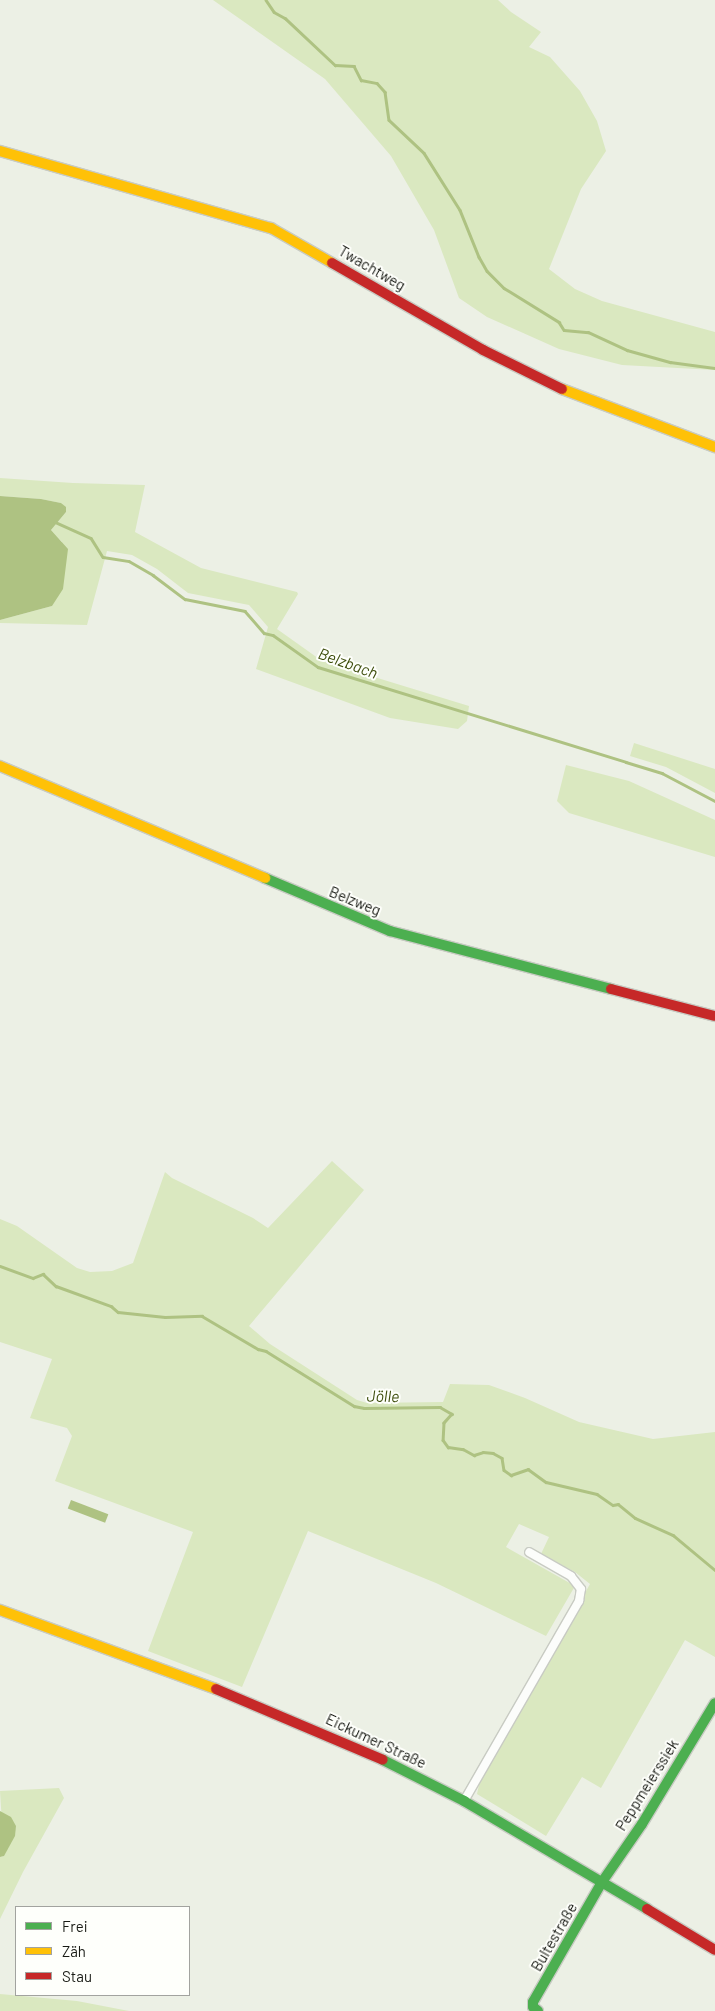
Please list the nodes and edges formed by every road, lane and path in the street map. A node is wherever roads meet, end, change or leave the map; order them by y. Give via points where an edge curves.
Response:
1 (0, 151) edge
2 (715, 447) edge
3 (0, 766) edge
4 (715, 1016) edge
5 (529, 1552) dead end
6 (0, 1610) edge
7 (715, 1703) edge
8 (464, 1801) junction
9 (602, 1882) junction
10 (715, 1950) edge
11 (536, 2009) edge

1 - 2 street, Twachtweg via 271,228 483,350 554,386
3 - 4 street, Belzweg via 390,931
5 - 8 street via 572,1576 580,1589 579,1601
6 - 8 street, Eickumer Straße via 272,1710 366,1750
7 - 9 street, Peppmeierssiek via 642,1824
8 - 9 street, Eickumer Straße
9 - 10 street, Eickumer Straße
9 - 11 street, Bultestraße via 534,2002

